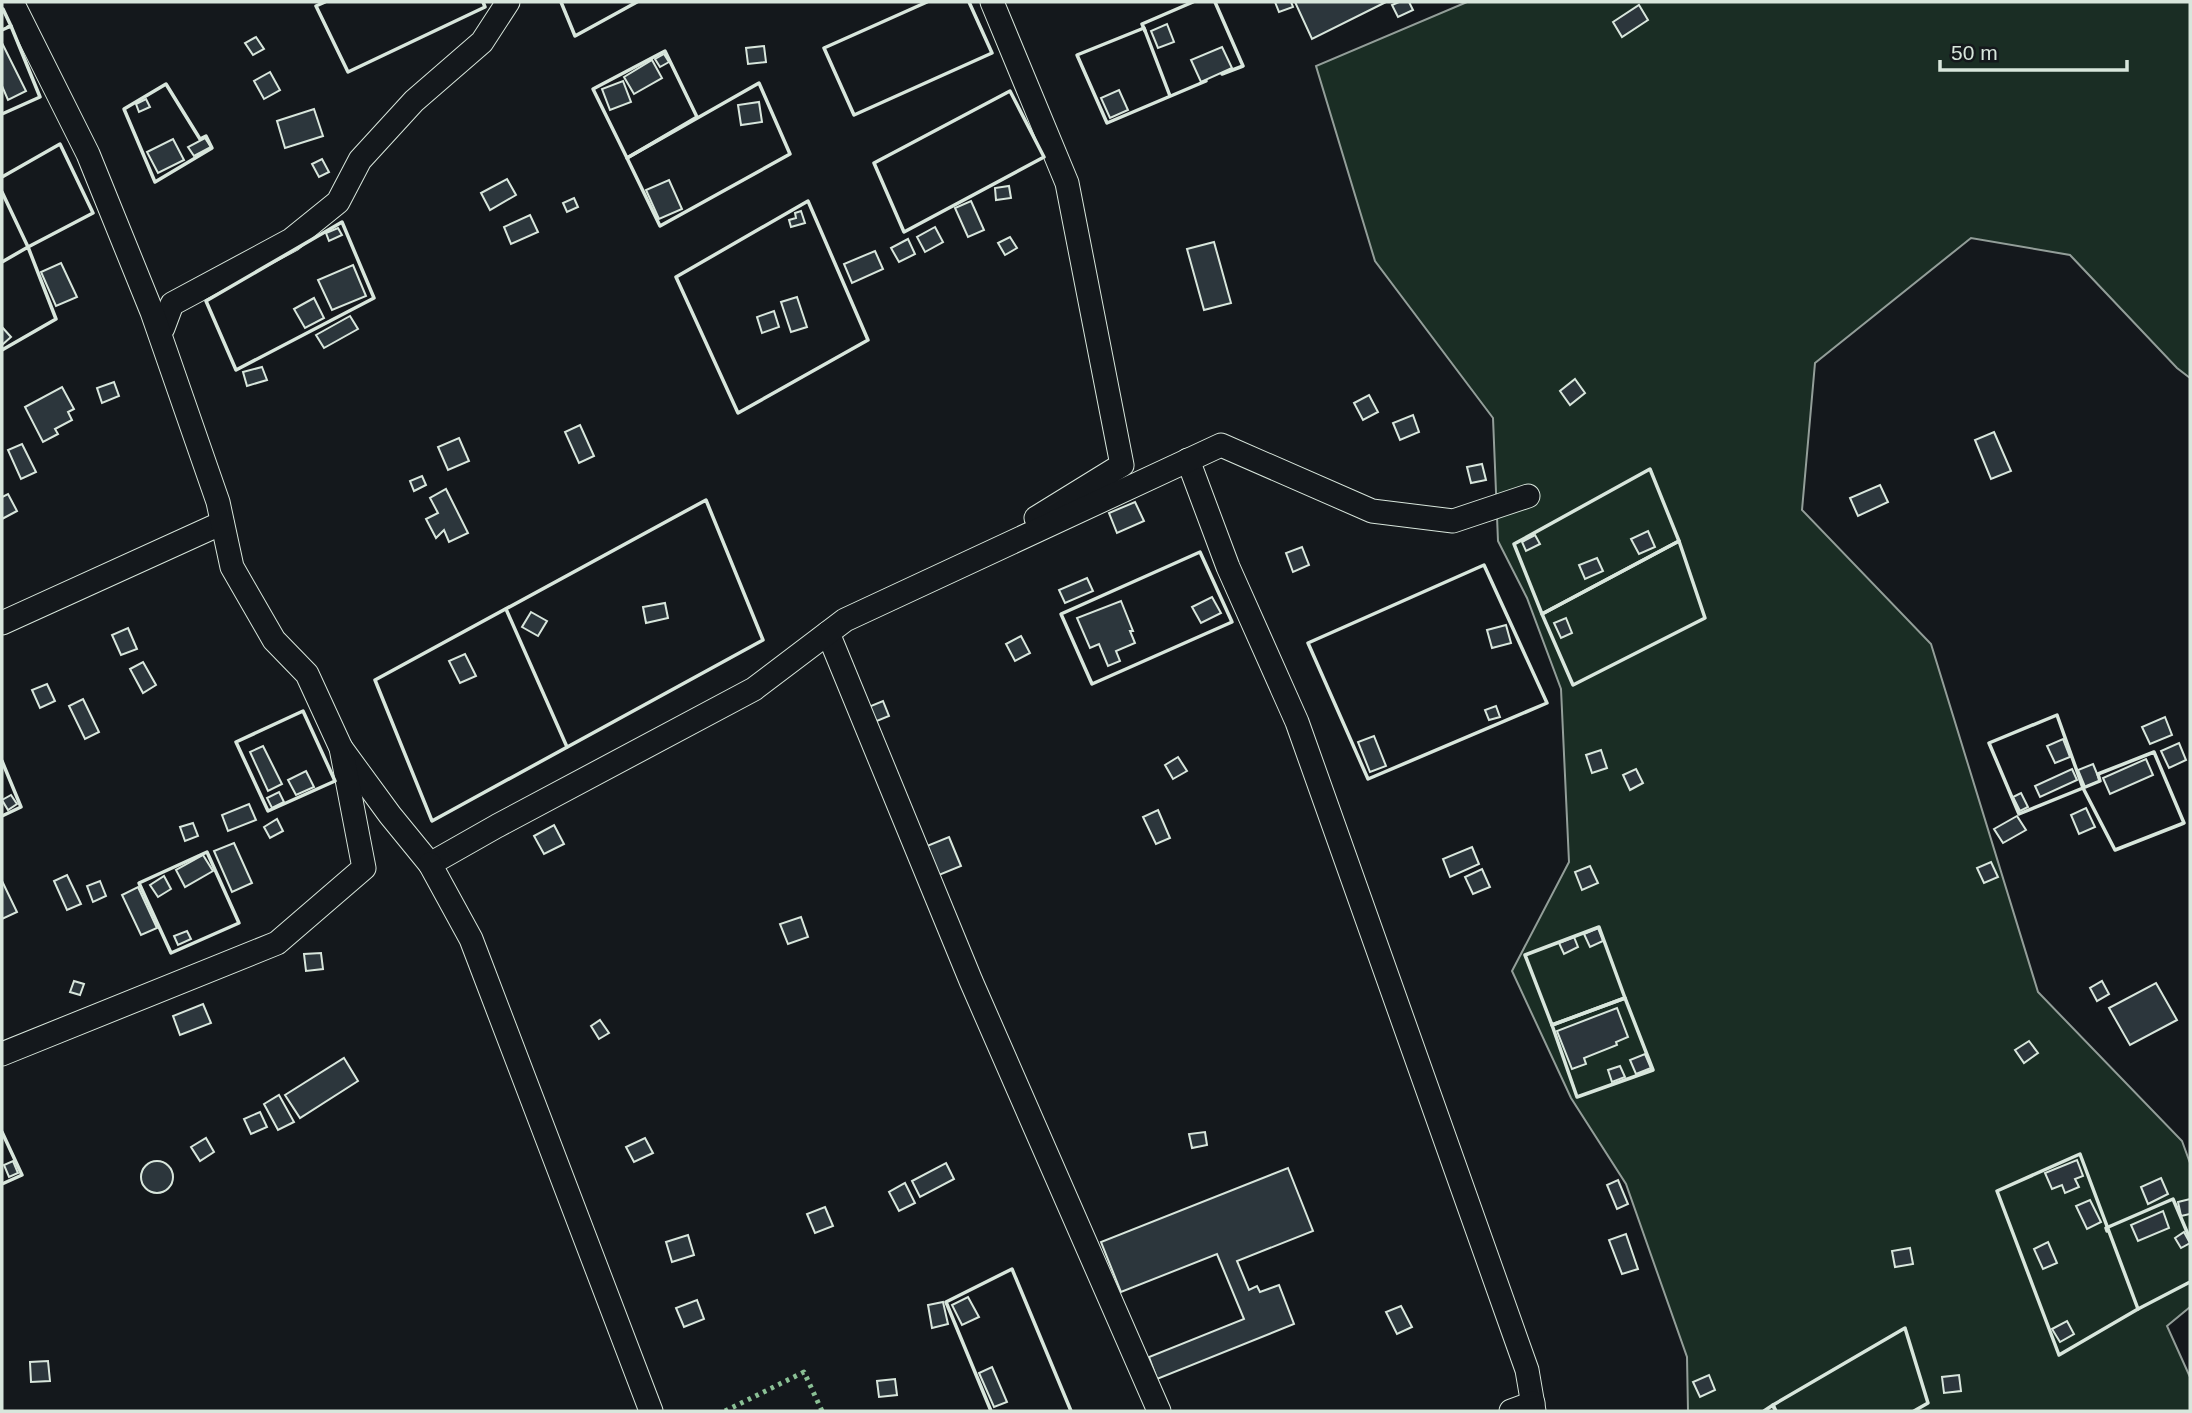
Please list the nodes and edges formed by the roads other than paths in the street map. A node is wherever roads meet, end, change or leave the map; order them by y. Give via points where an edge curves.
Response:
1 (12, 2) edge
2 (508, 2) edge
3 (992, 2) edge
4 (163, 328) dead end
5 (1188, 460) junction
6 (1528, 496) dead end
7 (222, 523) junction
8 (2, 623) edge
9 (828, 633) junction
10 (785, 671) dead end
11 (341, 748) junction
12 (430, 863) junction
13 (2, 1054) edge
14 (1533, 1407) edge
15 (651, 1411) edge
16 (1159, 1411) edge
17 (1511, 1411) edge

1 - 7 street via 88,154 152,312
2 - 4 street via 482,43 415,101 360,160 338,202 291,240 172,304
3 - 10 street via 1067,183 1122,465
5 - 6 street via 1222,445 1372,511 1453,521
5 - 9 street via 845,620
5 - 14 street via 1228,567 1297,722 1527,1370
7 - 8 street
7 - 11 street via 232,567 274,640 307,674
9 - 12 street via 754,690
9 - 16 street via 971,981
11 - 12 street
11 - 13 street via 364,867 277,943
12 - 15 street via 471,939
14 - 17 street

